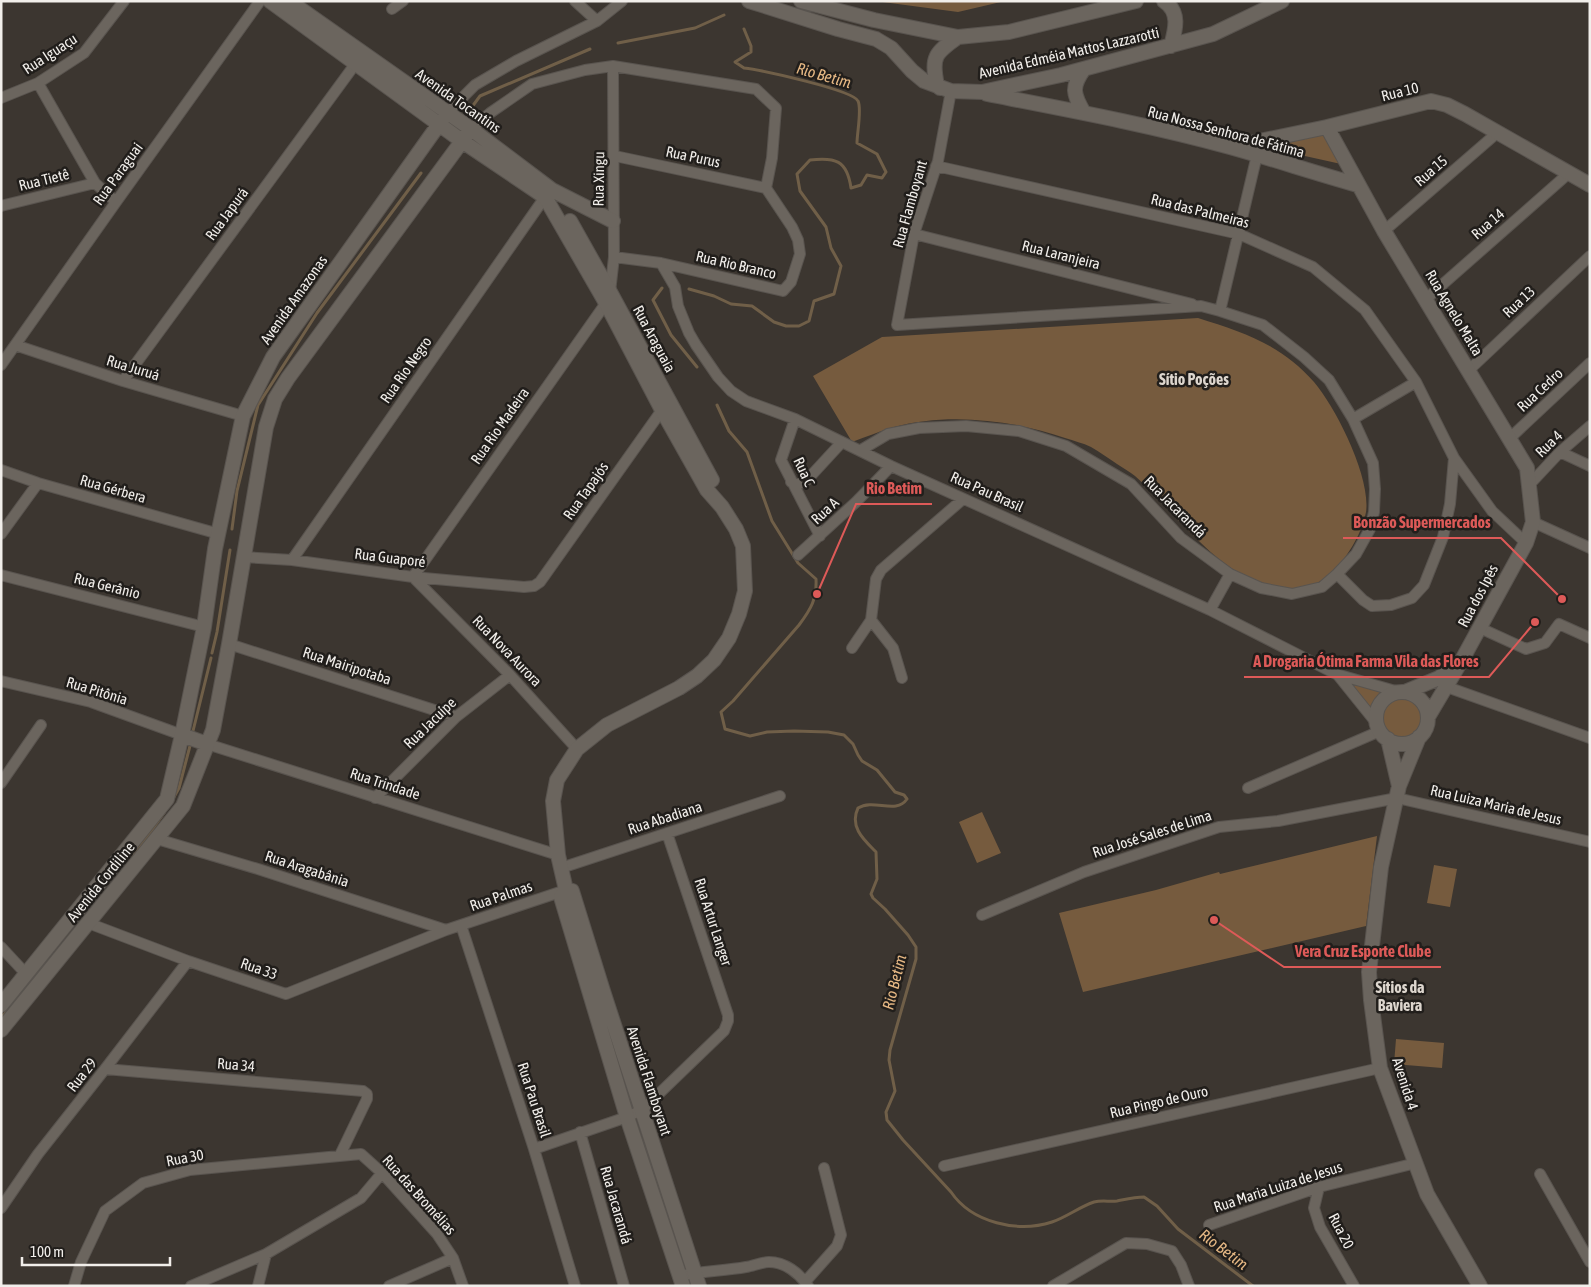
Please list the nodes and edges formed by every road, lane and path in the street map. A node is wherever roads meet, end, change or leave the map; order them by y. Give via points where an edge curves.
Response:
1 (124, 1) edge
2 (260, 1) edge
3 (270, 1) edge
4 (289, 1) edge
5 (403, 1) edge
6 (575, 1) edge
7 (622, 1) edge
8 (801, 1) edge
9 (1136, 1) edge
10 (1164, 1) edge
11 (1282, 1) edge
12 (754, 3) edge
13 (392, 9) dead end
14 (597, 21) junction
15 (958, 37) junction
16 (1170, 46) junction
17 (356, 64) junction
18 (613, 66) junction
19 (1084, 69) junction
20 (38, 82) junction
21 (946, 89) junction
22 (977, 92) junction
23 (1, 98) edge
24 (1084, 113) junction
25 (443, 118) junction
26 (1327, 127) junction
27 (471, 129) junction
28 (1498, 133) junction
29 (462, 141) junction
30 (1231, 147) junction
31 (1257, 155) junction
32 (615, 156) junction
33 (936, 166) junction
34 (1569, 173) junction
35 (94, 183) junction
36 (1358, 185) junction
37 (1590, 185) edge
38 (766, 188) junction
39 (548, 194) junction
40 (116, 202) junction
41 (1, 206) edge
42 (613, 221) junction
43 (1384, 231) junction
44 (914, 234) junction
45 (1239, 234) junction
46 (1590, 256) edge
47 (614, 257) junction
48 (661, 263) junction
49 (608, 298) junction
50 (1426, 298) junction
51 (1201, 306) junction
52 (1220, 311) junction
53 (897, 325) joint
54 (16, 345) junction
55 (1590, 363) edge
56 (1, 365) edge
57 (1469, 370) junction
58 (122, 382) junction
59 (1416, 382) junction
60 (662, 410) junction
61 (243, 416) junction
62 (795, 419) junction
63 (1353, 419) junction
64 (1590, 426) edge
65 (1510, 438) junction
66 (842, 442) junction
67 (861, 450) junction
68 (1560, 452) junction
69 (1454, 458) junction
70 (891, 466) junction
71 (1590, 466) edge
72 (1, 470) edge
73 (791, 482) junction
74 (38, 483) junction
75 (1530, 484) junction
76 (963, 499) junction
77 (722, 507) junction
78 (1533, 522) junction
79 (1, 534) edge
80 (219, 534) junction
81 (820, 536) junction
82 (1526, 543) junction
83 (1590, 548) edge
84 (798, 555) dead end
85 (243, 557) junction
86 (292, 560) junction
87 (1230, 574) junction
88 (1337, 574) junction
89 (1, 575) edge
90 (413, 577) junction
91 (534, 586) joint
92 (1210, 610) junction
93 (739, 614) joint
94 (871, 620) junction
95 (204, 626) junction
96 (1480, 628) junction
97 (1590, 638) edge
98 (229, 644) junction
99 (852, 648) dead end
100 (1463, 658) junction
101 (1336, 674) junction
102 (510, 675) junction
103 (902, 678) dead end
104 (1, 681) edge
105 (1427, 684) junction
106 (1447, 687) junction
107 (1402, 692) junction
108 (456, 717) junction
109 (1428, 718) junction
110 (42, 725) dead end
111 (1382, 732) junction
112 (185, 737) junction
113 (1419, 737) junction
114 (1590, 738) edge
115 (205, 744) junction
116 (577, 748) junction
117 (1, 783) edge
118 (1248, 788) dead end
119 (1398, 792) junction
120 (780, 796) dead end
121 (375, 798) junction
122 (667, 833) junction
123 (157, 839) junction
124 (1590, 842) edge
125 (559, 861) junction
126 (566, 890) junction
127 (982, 915) dead end
128 (88, 923) junction
129 (461, 926) junction
130 (446, 930) junction
131 (1, 947) edge
132 (188, 961) junction
133 (27, 975) junction
134 (1, 1005) edge
135 (1, 1030) edge
136 (1380, 1068) junction
137 (105, 1069) junction
138 (642, 1110) junction
139 (627, 1117) junction
140 (580, 1132) junction
141 (534, 1149) junction
142 (360, 1154) joint
143 (340, 1155) junction
144 (1416, 1163) junction
145 (944, 1166) dead end
146 (824, 1168) dead end
147 (382, 1173) junction
148 (1540, 1174) dead end
149 (1319, 1187) junction
150 (1, 1208) edge
151 (1209, 1225) dead end
152 (266, 1254) junction
153 (453, 1258) junction
154 (1590, 1262) edge
155 (697, 1279) edge
156 (681, 1281) edge
157 (806, 1284) edge
158 (74, 1286) edge
159 (192, 1286) edge
160 (258, 1286) edge
161 (389, 1286) edge
162 (463, 1286) edge
163 (575, 1286) edge
164 (624, 1286) edge
165 (1053, 1286) edge
166 (1189, 1286) edge
167 (1354, 1286) edge
168 (1480, 1286) edge

1 - 20 street, Rua Iguaçu via 84,53
2 - 40 street, Rua Paraguai
3 - 17 street, Avenida Tocantins
4 - 25 street, Avenida Tocantins
5 - 13 street
6 - 14 street
7 - 14 street, Avenida Amazonas
8 - 15 street
9 - 15 street via 1008,32
10 - 16 street via 1174,12 1176,28
11 - 16 street, Avenida Edméia Mattos Lazzarotti via 1213,34
12 - 21 street, Avenida Edméia Mattos Lazzarotti via 876,39 891,48 924,82
14 - 25 street, Avenida Amazonas via 475,85
15 - 21 street via 938,52 936,59 937,85
16 - 19 street, Avenida Edméia Mattos Lazzarotti
17 - 25 street, Avenida Tocantins
17 - 58 street, Rua Japurá
18 - 27 street via 532,84
18 - 32 street, Rua Xingu
18 - 38 street via 756,89 776,108
19 - 22 street, Avenida Edméia Mattos Lazzarotti
19 - 24 street via 1074,88
20 - 23 street, Rua Iguaçu
20 - 35 street
21 - 22 street, Avenida Edméia Mattos Lazzarotti
21 - 33 street, Rua Flamboyant
22 - 24 street, Rua Nossa Senhora de Fátima
24 - 30 street, Rua Nossa Senhora de Fátima
25 - 27 street, Avenida Tocantins
25 - 29 street, Avenida Tocantins
25 - 61 street, Avenida Amazonas via 273,358
26 - 28 street, Rua 10 via 1431,101 1447,105
26 - 30 street, Rua 10
26 - 36 street, Rua Agnelo Malta
27 - 29 street
27 - 39 street, Avenida Tocantins
28 - 34 street, Rua 10
28 - 43 street, Rua 15
29 - 39 street, Avenida Tocantins
29 - 85 street via 288,378 276,399 266,427
30 - 31 street, Rua Nossa Senhora de Fátima
31 - 36 street, Rua Nossa Senhora de Fátima
31 - 45 street
32 - 38 street, Rua Purus
32 - 42 street, Rua Xingu
33 - 44 street, Rua Flamboyant
33 - 45 street, Rua das Palmeiras
34 - 37 street, Rua 10
34 - 50 street, Rua 14
35 - 40 street
35 - 41 street, Rua Tietê
36 - 43 street, Rua Agnelo Malta
38 - 48 street, Rua Rio Branco via 798,240 800,254 791,282 783,291
39 - 42 street, Avenida Tocantins
39 - 49 street, Rua Araguaia
39 - 86 street, Rua Rio Negro
40 - 54 street, Rua Paraguai
42 - 47 street, Rua Xingu
43 - 50 street, Rua Agnelo Malta
44 - 51 street, Rua Laranjeira
44 - 53 street, Rua Flamboyant
45 - 52 street
45 - 59 street, Rua das Palmeiras via 1313,267 1340,288 1364,310
46 - 57 street, Rua 13
47 - 48 street, Rua Rio Branco
47 - 49 street, Rua Xingu
48 - 62 street, Rua Pau Brasil via 675,287 678,306 689,333 718,377 746,401
49 - 60 street, Rua Araguaia
49 - 77 street, Rua Araguaia via 715,486
49 - 90 street, Rua Rio Madeira
50 - 57 street, Rua Agnelo Malta
51 - 52 street, Rua Jacarandá
51 - 53 street, Rua Jacarandá
52 - 63 street, Rua Jacarandá via 1263,326 1304,357 1329,380
54 - 56 street, Rua Paraguai
54 - 58 street, Rua Juruá
55 - 65 street, Rua Cedro
57 - 65 street, Rua Agnelo Malta
58 - 61 street, Rua Juruá
59 - 63 street
59 - 69 street, Rua das Palmeiras
60 - 77 street, Rua Araguaia via 707,490
60 - 91 street, Rua Tapajós
61 - 80 street, Avenida Amazonas
62 - 66 street, Rua Pau Brasil
62 - 73 street, Rua C via 781,460
63 - 88 street, Rua Jacarandá via 1373,463 1374,512 1370,529 1356,554
64 - 68 street, Rua 4
65 - 75 street, Rua Agnelo Malta via 1528,468
66 - 67 street, Rua Pau Brasil
66 - 73 street via 807,480 799,484
67 - 70 street, Rua Pau Brasil
67 - 87 street, Rua Jacarandá via 888,434 919,428 966,426 1019,432 1066,446 1130,484 1181,538
68 - 71 street
68 - 75 street, Rua 4
69 - 82 street, Rua das Palmeiras via 1492,511
69 - 88 street via 1443,537 1424,585 1412,598 1391,605 1372,606
70 - 76 street, Rua Pau Brasil
70 - 81 street, Rua A
72 - 74 street, Rua Gérbera
73 - 81 street, Rua C
74 - 79 street
74 - 80 street, Rua Gérbera
75 - 78 street, Rua Agnelo Malta
76 - 92 street, Rua Pau Brasil
76 - 94 street via 881,570 876,579
77 - 93 street, Rua Araguaia via 743,546 745,591
78 - 82 street, Rua dos Ipês
78 - 83 street
80 - 95 street, Avenida Amazonas
81 - 84 street, Rua A
82 - 96 street, Rua dos Ipês
85 - 86 street, Rua Guaporé
85 - 98 street
86 - 90 street, Rua Guaporé
87 - 88 street, Rua Jacarandá via 1261,588 1292,594 1322,587
87 - 92 street
89 - 95 street, Rua Gerânio
90 - 91 street, Rua Guaporé
90 - 102 street, Rua Nova Aurora
92 - 101 street, Rua Pau Brasil
93 - 116 street, Avenida Flamboyant via 714,660 697,676 607,725
94 - 99 street
94 - 103 street via 893,648
95 - 112 street, Avenida Amazonas
96 - 97 street via 1526,649 1545,643 1559,624
96 - 100 street, Rua dos Ipês
98 - 108 street, Rua Mairipotaba
98 - 115 street via 213,730
100 - 105 street, Rua dos Ipês
100 - 106 street, Rua dos Ipês
101 - 107 street, Rua Pau Brasil
101 - 111 street, Rua Pau Brasil via 1363,704
102 - 108 street, Rua Jacuípe
102 - 116 street, Rua Nova Aurora
104 - 112 street, Rua Pitônia via 91,702
105 - 106 street
105 - 107 street, Rua dos Ipês
106 - 109 street, Rua dos Ipês
106 - 114 street
107 - 109 street via 1420,698
107 - 111 street via 1392,694 1380,704 1377,710
108 - 121 street, Rua Jacuípe
109 - 113 street
110 - 117 street
111 - 113 street via 1402,743
111 - 118 street
111 - 119 street, Avenida 4
112 - 115 street
112 - 133 street, Avenida Cordiline via 167,799
113 - 119 street, Avenida 4
115 - 121 street, Rua Trindade
115 - 123 street, Avenida Cordiline via 183,806
116 - 125 street, Avenida Flamboyant via 557,780 553,802
119 - 124 street, Rua Luiza Maria de Jesus
119 - 127 street, Rua José Sales de Lima via 1278,821 1219,828 1084,872
119 - 136 street, Avenida 4 via 1381,867 1369,972
120 - 122 street, Rua Abadiana
121 - 125 street, Rua Trindade
122 - 125 street, Rua Abadiana
122 - 138 street, Rua Artur Langer via 728,1022 724,1032
123 - 128 street, Avenida Cordiline
123 - 130 street, Rua Aragabânia
125 - 126 street, Avenida Flamboyant
126 - 129 street, Rua Palmas
126 - 138 street, Avenida Flamboyant via 572,891
126 - 139 street, Avenida Flamboyant via 561,897
128 - 132 street, Rua 33
128 - 135 street, Avenida Cordiline
129 - 130 street, Rua Palmas
129 - 141 street, Rua Pau Brasil
130 - 132 street, Rua 33 via 286,994
131 - 133 street
132 - 137 street, Rua 29
133 - 134 street, Avenida Cordiline
136 - 144 street, Avenida 4
136 - 145 street, Rua Pingo de Ouro
137 - 143 street, Rua 34 via 363,1091 367,1099
137 - 150 street, Rua 29 via 38,1154
138 - 139 street
138 - 155 street, Avenida Flamboyant
139 - 140 street
139 - 156 street, Avenida Flamboyant
140 - 141 street
140 - 164 street, Rua Jacarandá
141 - 163 street, Rua Pau Brasil
142 - 143 street, Rua 30
142 - 147 street, Rua das Bromélias
143 - 158 street, Rua 30 via 190,1170 143,1183 104,1212 81,1262
144 - 149 street, Rua Maria Luiza de Jesus
144 - 168 street, Avenida 4 via 1427,1194
146 - 157 street via 841,1235 837,1246
147 - 152 street via 361,1198
147 - 153 street, Rua das Bromélias via 437,1234
148 - 154 street
149 - 151 street, Rua Maria Luiza de Jesus
149 - 167 street, Rua 20 via 1314,1208 1320,1227
152 - 159 street
152 - 160 street
153 - 161 street
153 - 162 street, Rua das Bromélias
155 - 156 street
155 - 157 street via 769,1262 787,1266
165 - 166 street via 1126,1243 1147,1244 1172,1251

